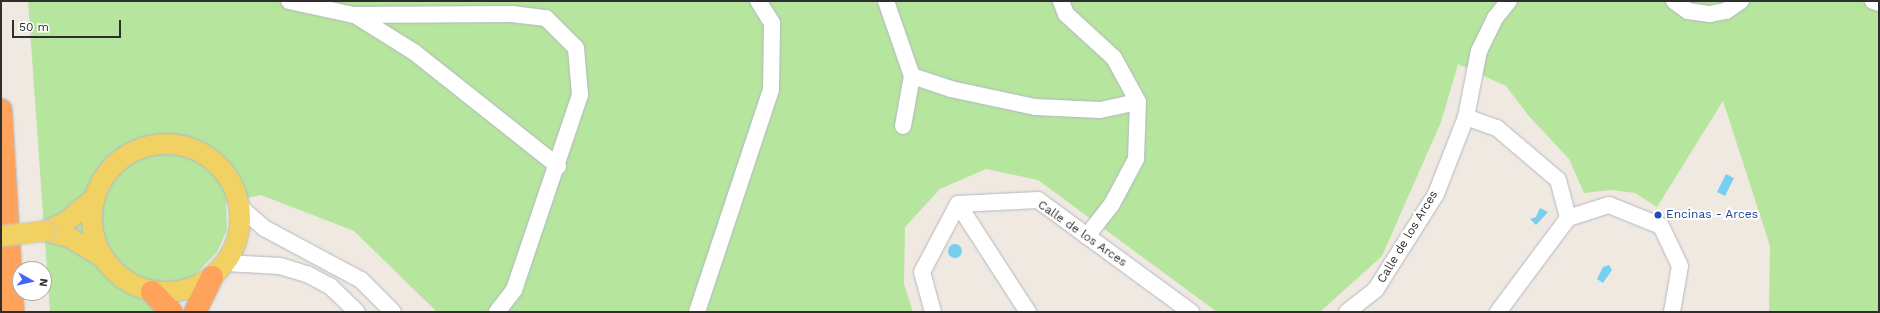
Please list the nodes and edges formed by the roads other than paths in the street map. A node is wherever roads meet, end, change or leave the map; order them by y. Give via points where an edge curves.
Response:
1 (289, 1) edge
2 (758, 1) edge
3 (886, 1) edge
4 (1061, 1) edge
5 (1508, 1) edge
6 (1674, 1) edge
7 (1741, 1) edge
8 (1873, 1) edge
9 (1879, 3) edge
10 (354, 15) junction
11 (912, 76) junction
12 (1138, 102) junction
13 (1, 110) edge
14 (1466, 117) junction
15 (903, 126) dead end
16 (558, 166) junction
17 (93, 199) junction
18 (958, 204) junction
19 (240, 207) junction
20 (1568, 218) junction
21 (5, 230) edge
22 (46, 231) junction
23 (1087, 236) junction
24 (101, 256) junction
25 (12, 261) edge
26 (219, 270) junction
27 (152, 292) junction
28 (21, 301) edge
29 (13, 312) edge
30 (23, 312) edge
31 (171, 312) edge
32 (195, 312) edge
33 (357, 312) edge
34 (393, 312) edge
35 (497, 312) edge
36 (697, 312) edge
37 (933, 312) edge
38 (1028, 312) edge
39 (1191, 312) edge
40 (1347, 312) edge
41 (1498, 312) edge
42 (1672, 312) edge

1 - 10 street
2 - 36 street via 772,23 771,90
3 - 11 street
4 - 12 street via 1066,14 1114,58
5 - 14 street, Calle de los Arces via 1495,18 1477,58
6 - 7 street via 1688,11 1710,14 1726,11
8 - 9 street
10 - 16 street via 414,52
10 - 16 street via 497,14 546,18 576,48 580,95
11 - 12 street via 951,89 1035,107 1100,110
11 - 15 street
12 - 23 street via 1136,159 1112,204
13 - 21 highway
14 - 20 street via 1497,128 1558,180
14 - 40 street, Calle de los Arces via 1436,194 1412,235 1376,289
16 - 35 street via 514,290
17 - 19 main road via 111,167 130,152 153,144 177,144 200,151 219,165 233,184
17 - 22 main road via 66,222
17 - 24 main road via 92,226
18 - 23 street, Calle de los Arces via 1038,200
18 - 37 street via 922,272
18 - 38 street
19 - 26 main road via 240,227
19 - 34 street via 264,228 361,280
20 - 41 street
20 - 42 street via 1609,205 1661,226 1680,266
21 - 22 main road, bridge
21 - 25 highway
21 - 29 highway
22 - 24 main road via 69,237
23 - 39 street, Calle de los Arces
24 - 27 main road via 115,273 132,285
26 - 27 main road via 194,288 173,293
26 - 32 highway
26 - 33 street via 280,266 307,274 330,286
27 - 31 highway
28 - 30 highway

